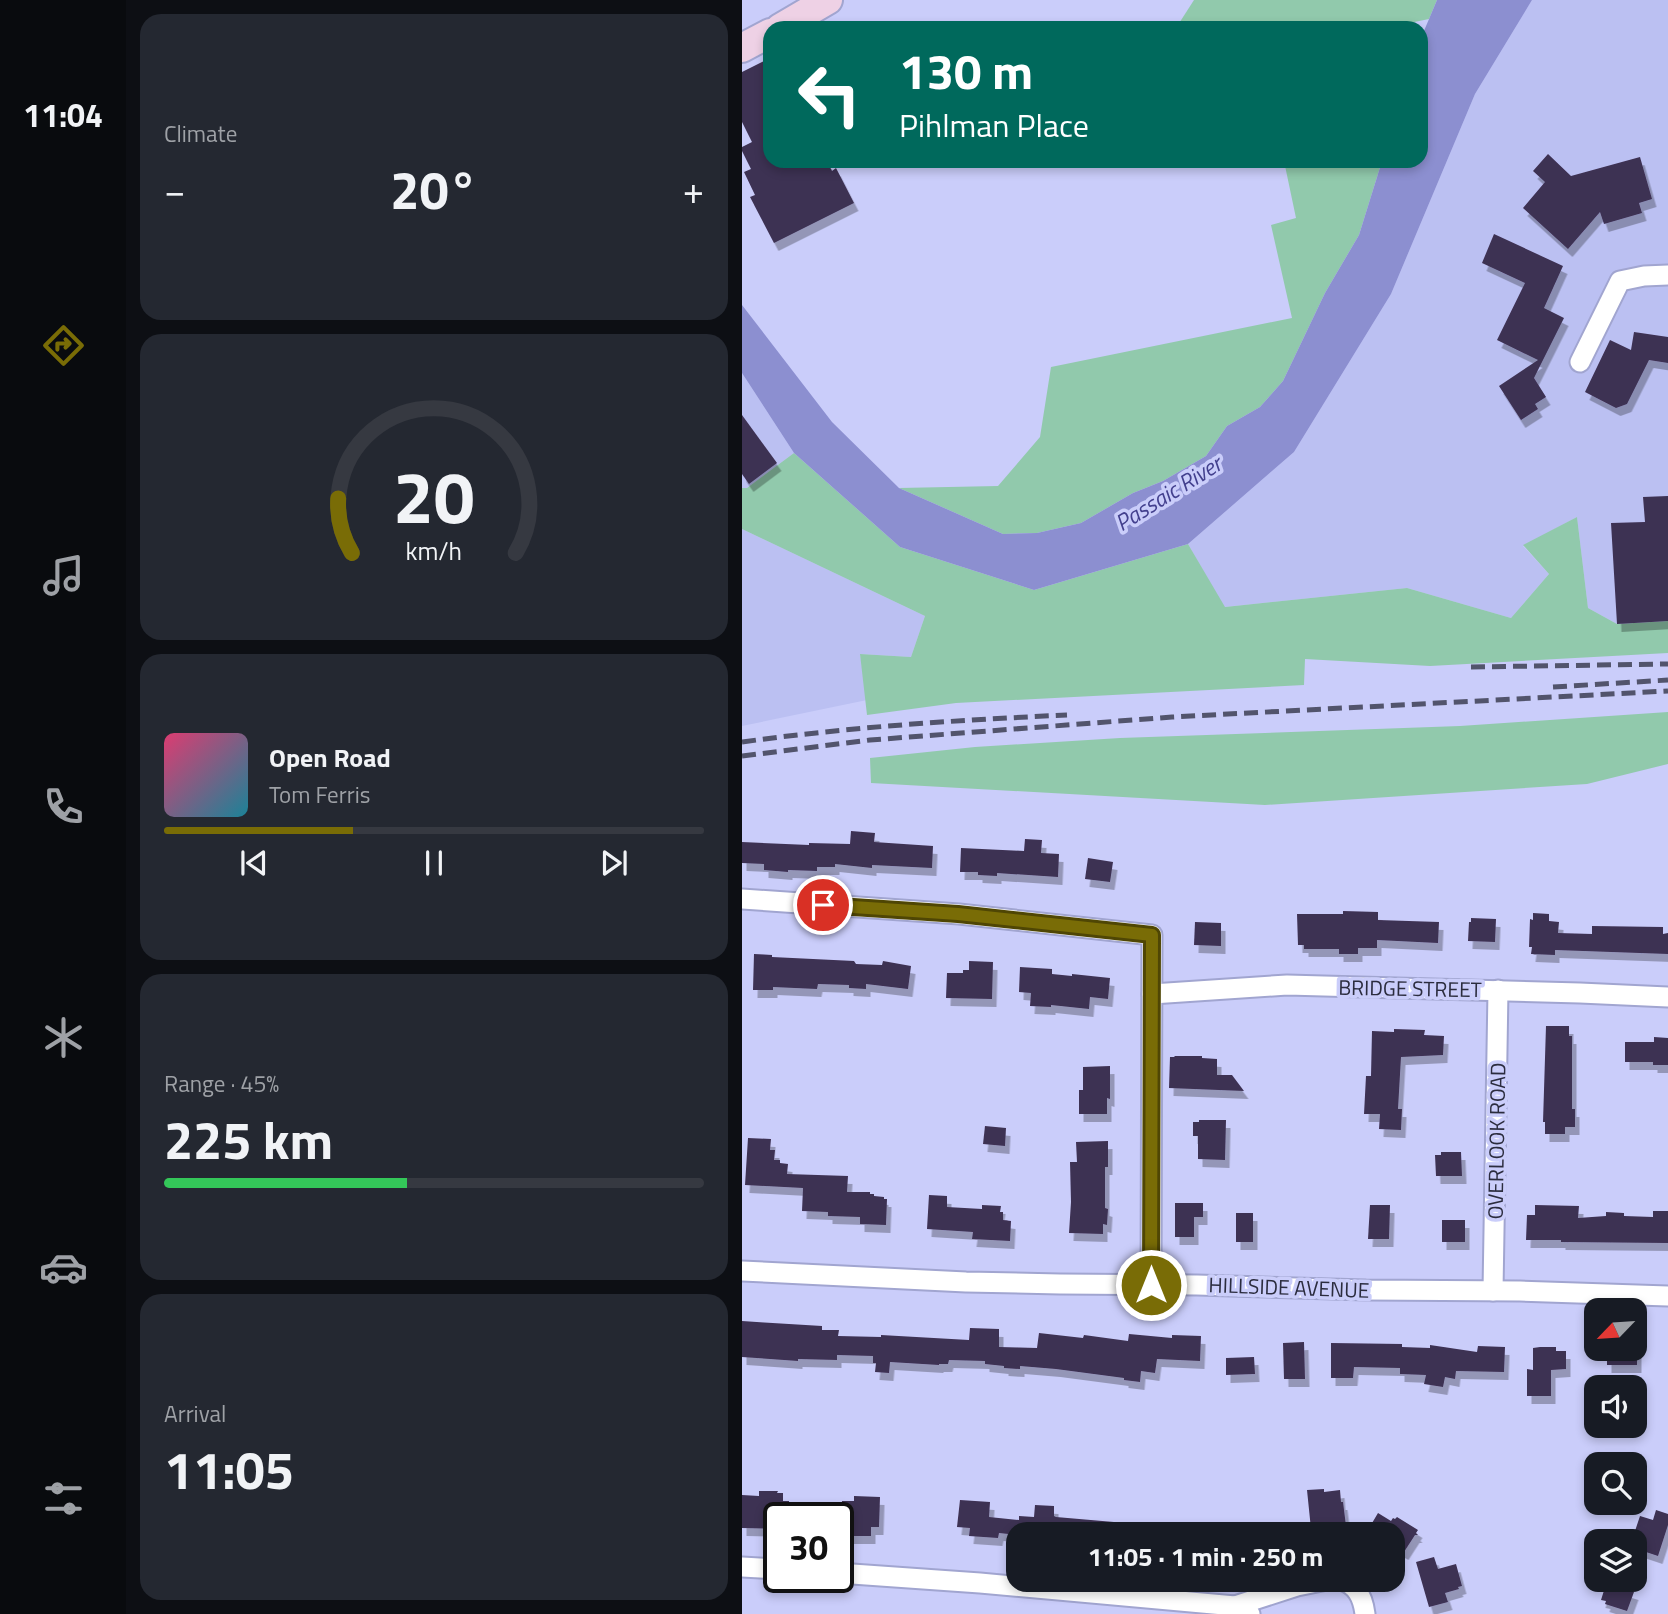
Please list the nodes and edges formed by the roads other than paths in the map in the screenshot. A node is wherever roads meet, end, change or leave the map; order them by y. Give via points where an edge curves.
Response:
1 (828, 0) edge
2 (792, 21) edge
3 (763, 37) edge
4 (742, 48) edge
5 (1668, 275) edge
6 (1580, 362) dead end
7 (742, 899) edge
8 (1498, 990) junction
9 (1152, 993) junction
10 (1668, 997) edge
11 (742, 1271) edge
12 (1151, 1285) junction
13 (1493, 1291) junction
14 (1668, 1296) edge
15 (742, 1567) edge
16 (763, 1568) edge
17 (854, 1574) edge
18 (1283, 1592) edge
19 (1358, 1592) edge
20 (1242, 1610) edge
21 (1365, 1614) edge

1 - 2 street
3 - 4 street
5 - 6 street via 1620,281
7 - 9 street via 958,914 1150,934
8 - 9 street, BRIDGE STREET via 1287,985
8 - 10 street, BRIDGE STREET
8 - 13 street, OVERLOOK ROAD
9 - 12 street
11 - 12 street, HILLSIDE AVENUE
12 - 13 street, HILLSIDE AVENUE
13 - 14 street, HILLSIDE AVENUE
15 - 16 street
17 - 20 street
18 - 20 street
19 - 21 street

